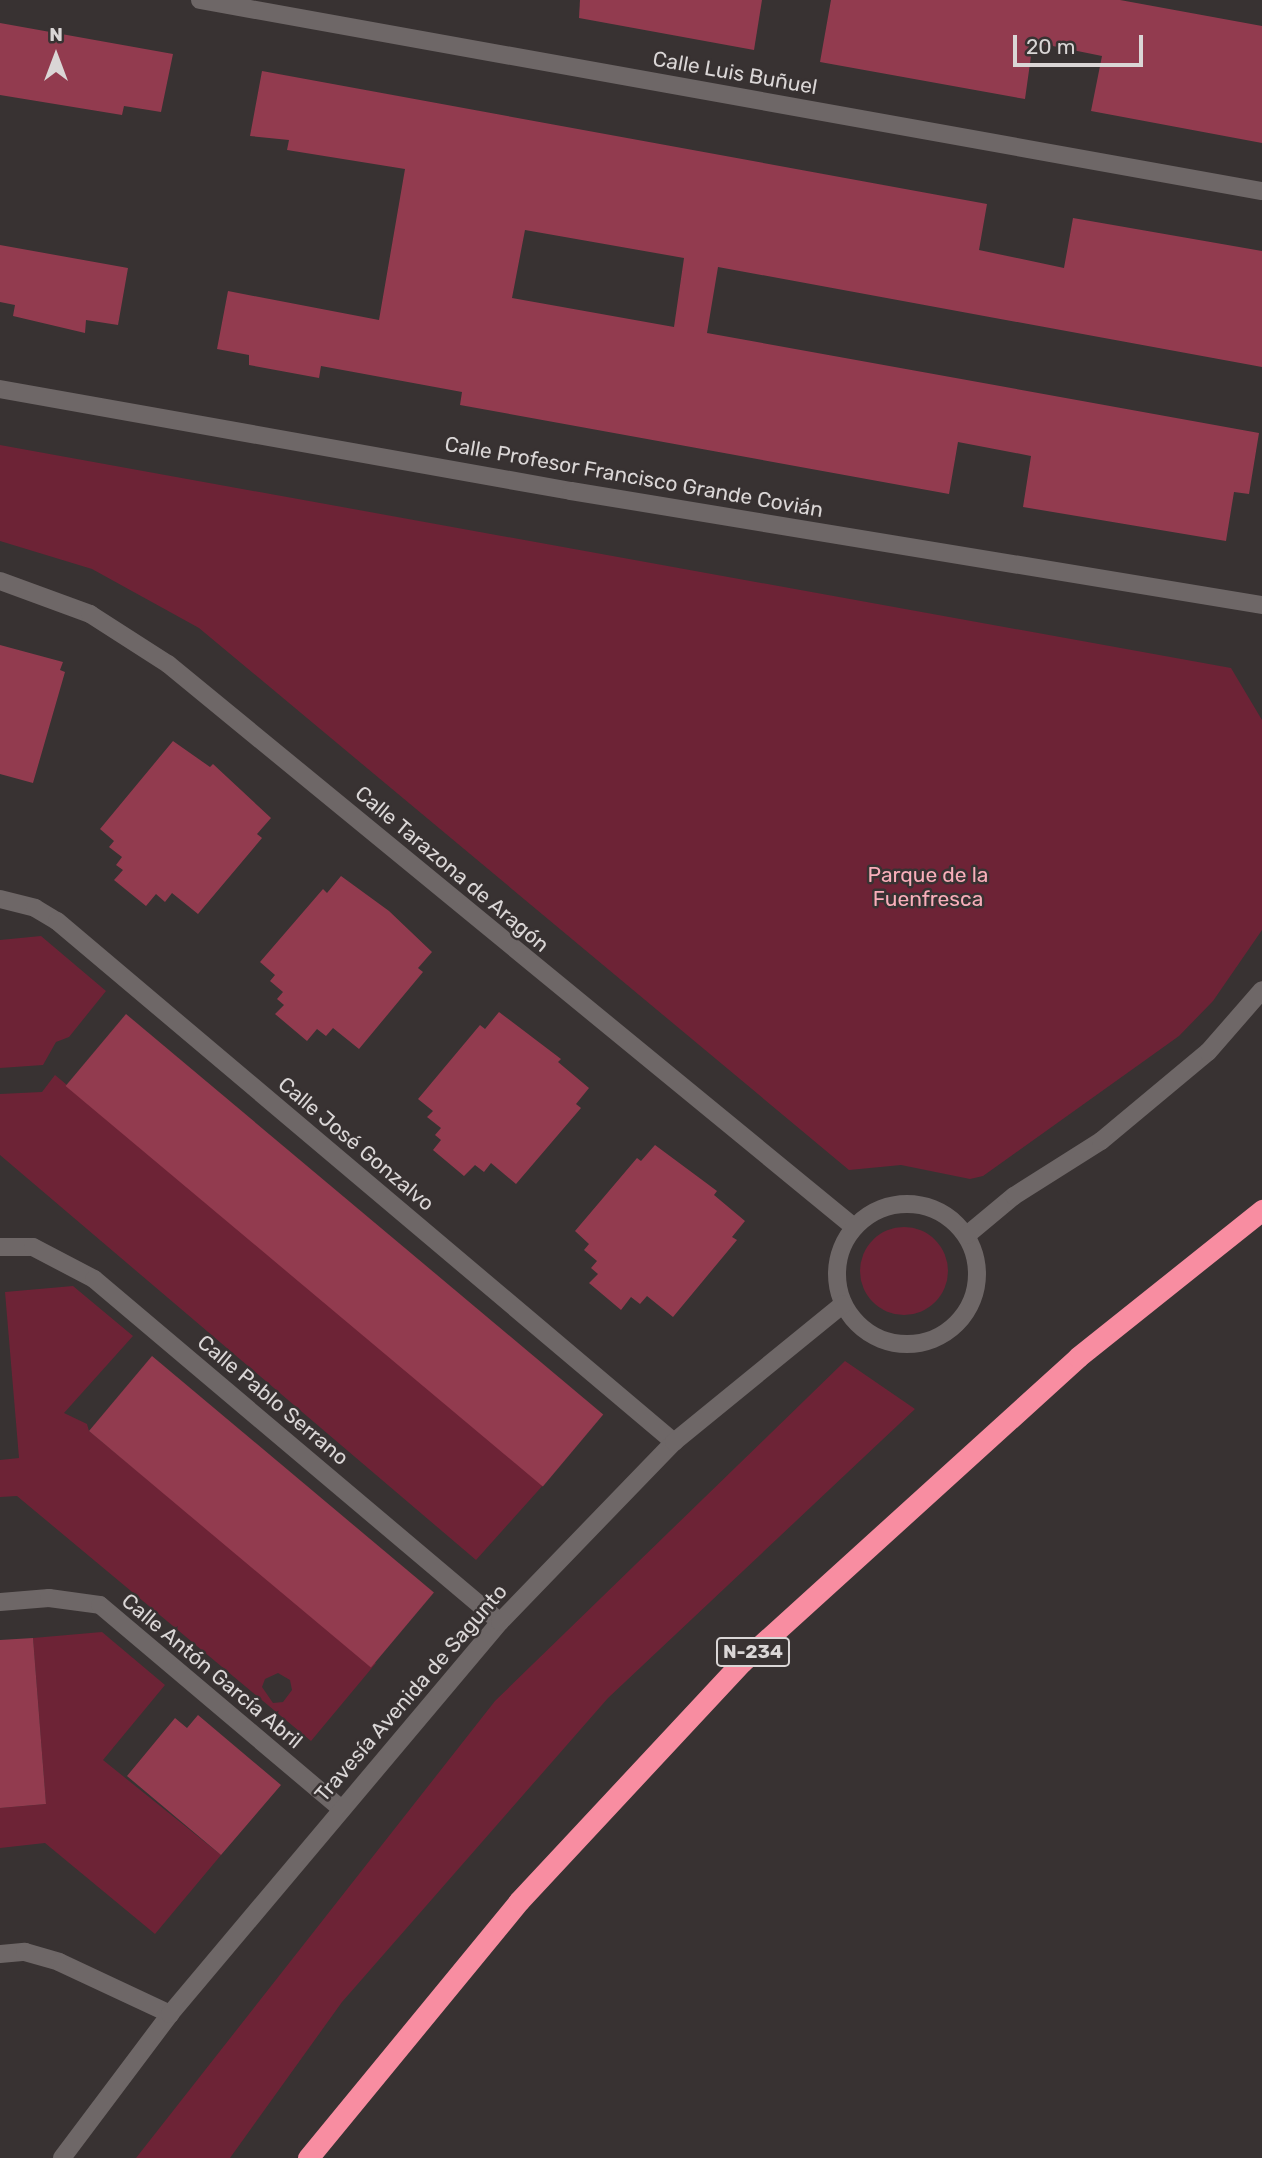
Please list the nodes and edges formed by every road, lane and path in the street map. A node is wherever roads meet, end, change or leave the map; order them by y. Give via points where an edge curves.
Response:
1 (200, 0) edge
2 (1262, 191) edge
3 (0, 390) edge
4 (0, 581) edge
5 (1262, 605) edge
6 (0, 900) edge
7 (1262, 990) edge
8 (1262, 1210) edge
9 (854, 1227) junction
10 (967, 1235) junction
11 (0, 1247) edge
12 (843, 1304) junction
13 (674, 1442) junction
14 (0, 1602) edge
15 (500, 1622) junction
16 (340, 1808) junction
17 (0, 1954) edge
18 (170, 2014) junction
19 (62, 2158) edge
20 (308, 2158) edge

1 - 2 street, Calle Luis Buñuel
3 - 5 street, Calle Profesor Francisco Grande Covián via 571,491
4 - 9 street, Calle Tarazona de Aragón via 90,614 168,664
6 - 13 street, Calle José Gonzalvo via 34,908 57,921
7 - 10 street via 1198,1061 1101,1141 1014,1196
8 - 20 highway, N-234 via 1078,1357 742,1662 519,1901
9 - 10 street via 870,1213 912,1203 953,1219
9 - 12 street via 837,1264
10 - 12 street via 976,1256 978,1279 972,1302 960,1321 942,1335 920,1343 875,1337
11 - 15 street, Calle Pablo Serrano via 33,1247 94,1279
12 - 13 street, Travesía Avenida de Sagunto
13 - 15 street, Travesía Avenida de Sagunto
14 - 16 street, Calle Antón García Abril via 49,1598 100,1605
15 - 16 street, Travesía Avenida de Sagunto
16 - 18 street, Travesía Avenida de Sagunto
17 - 18 street via 25,1952 59,1962
18 - 19 street, Travesía Avenida de Sagunto

